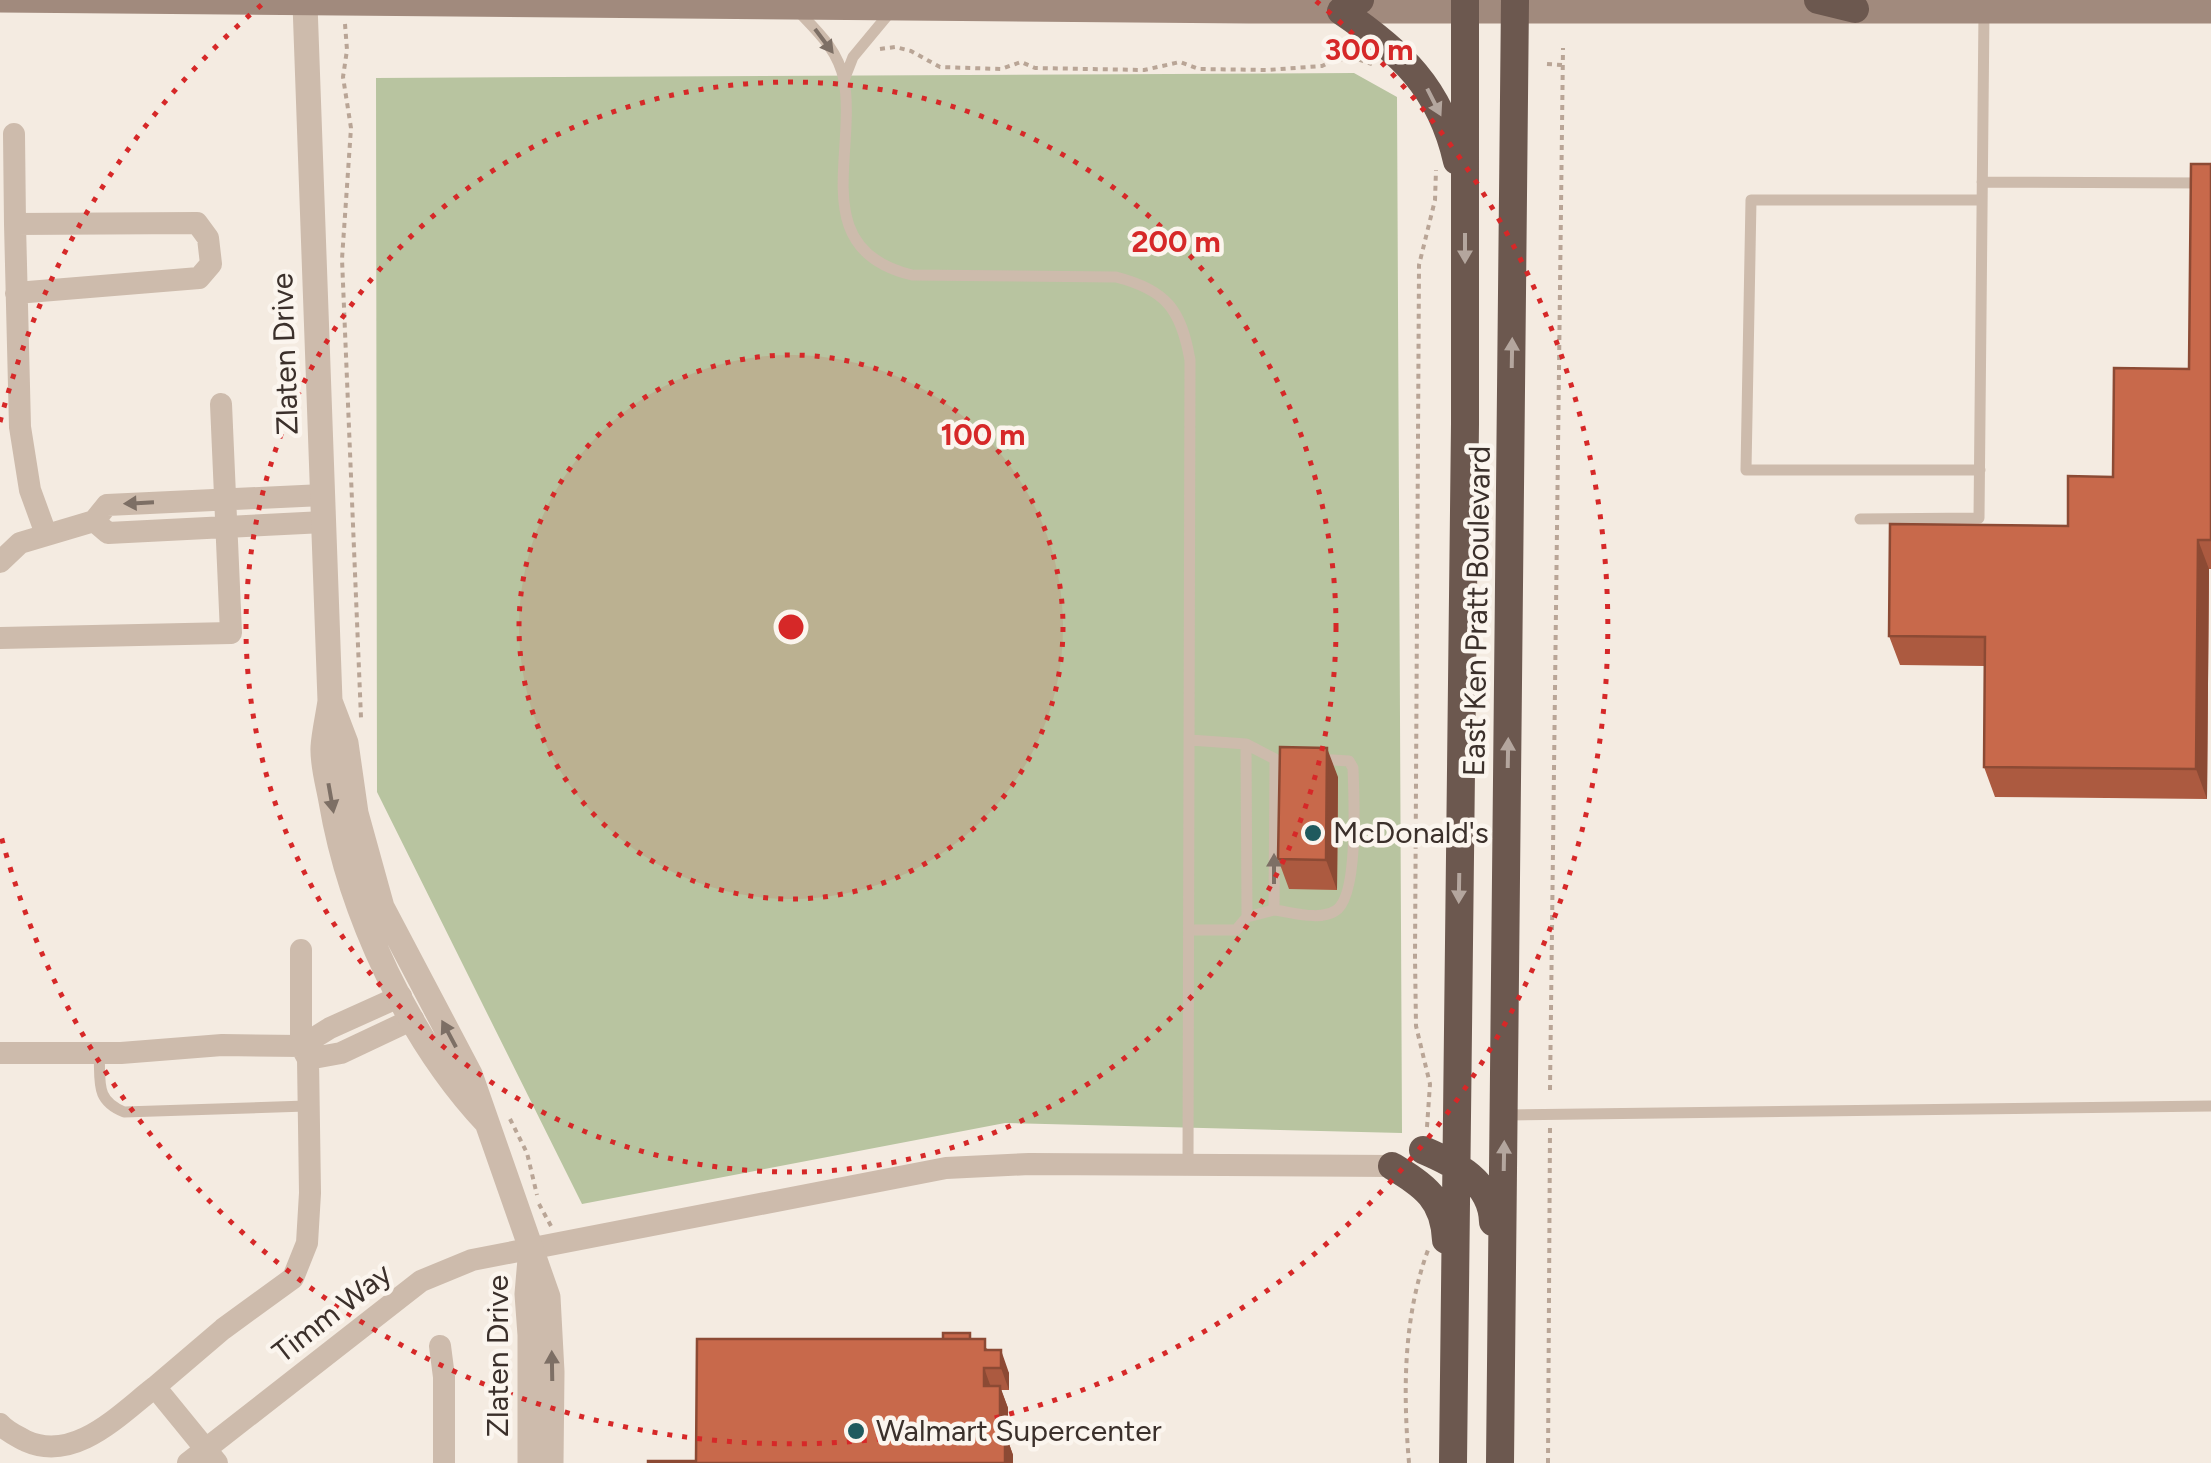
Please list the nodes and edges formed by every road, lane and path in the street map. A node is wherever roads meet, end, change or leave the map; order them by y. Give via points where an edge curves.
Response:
1 (0, 0) edge
2 (1818, 0) edge
3 (305, 2) edge
4 (496, 3) edge
5 (586, 3) edge
6 (343, 4) junction
7 (1465, 5) edge
8 (1515, 5) edge
9 (905, 6) edge
10 (1172, 6) edge
11 (1351, 6) edge
12 (794, 8) junction
13 (1856, 9) junction
14 (1984, 11) junction
15 (2211, 11) edge
16 (1562, 48) dead end
17 (872, 53) dead end
18 (1547, 64) dead end
19 (1564, 65) junction
20 (1380, 66) dead end
21 (844, 80) junction
22 (14, 134) dead end
23 (1436, 164) dead end
24 (1982, 182) junction
25 (2205, 193) edge
26 (1465, 196) junction
27 (1982, 200) junction
28 (15, 224) junction
29 (16, 293) junction
30 (221, 404) dead end
31 (1980, 470) junction
32 (323, 495) junction
33 (224, 501) junction
34 (192, 502) junction
35 (1860, 519) dead end
36 (1898, 519) junction
37 (94, 521) junction
38 (324, 522) junction
39 (225, 527) junction
40 (194, 528) junction
41 (46, 534) junction
42 (1896, 538) edge
43 (0, 562) edge
44 (0, 638) edge
45 (330, 701) junction
46 (361, 731) dead end
47 (1190, 740) junction
48 (1246, 744) junction
49 (1275, 759) junction
50 (1292, 759) edge
51 (1308, 759) edge
52 (1274, 910) junction
53 (1247, 917) junction
54 (1190, 930) junction
55 (301, 950) dead end
56 (1458, 956) junction
57 (407, 1007) junction
58 (354, 1017) junction
59 (367, 1040) junction
60 (304, 1052) junction
61 (99, 1053) junction
62 (0, 1054) edge
63 (1550, 1090) dead end
64 (306, 1106) junction
65 (2211, 1106) edge
66 (1504, 1115) junction
67 (497, 1117) junction
68 (1550, 1127) dead end
69 (1425, 1140) junction
70 (1456, 1164) junction
71 (1188, 1165) junction
72 (1392, 1166) junction
73 (1431, 1241) dead end
74 (543, 1247) junction
75 (440, 1346) dead end
76 (155, 1387) junction
77 (1454, 1390) junction
78 (0, 1424) edge
79 (203, 1459) edge
80 (444, 1463) edge
81 (530, 1463) edge
82 (551, 1463) edge
83 (1409, 1463) edge
84 (1453, 1463) edge
85 (1490, 1463) edge
86 (1500, 1463) edge
87 (1548, 1463) edge

1 - 3 main road
2 - 13 highway
3 - 6 main road
3 - 32 street, Zlaten Drive
4 - 5 main road
4 - 6 main road
5 - 12 main road
6 - 46 path via 351,128 342,259
7 - 8 main road
7 - 11 main road
7 - 26 highway, East Ken Pratt Boulevard
8 - 13 main road
66 -> 8 highway, East Ken Pratt Boulevard
9 - 10 main road
9 - 12 main road
9 - 21 lane via 852,57
10 - 11 main road
11 -> 26 highway via 1418,74 1437,104
12 -> 21 lane via 830,43
13 - 14 main road
14 - 15 main road
14 - 24 lane
16 - 19 path
17 - 20 path via 894,47 940,67 1001,69 1021,62 1035,68 1144,70 1180,62 1199,69 1267,70 1354,58
18 - 19 path
19 - 63 path
21 - 47 lane via 845,212 852,236 869,255 912,275 1116,278 1162,296 1176,312 1190,360
22 - 28 street
23 - 69 path via 1419,266 1414,957 1416,1026 1430,1084
24 - 25 lane via 2205,184
24 - 27 lane
26 -> 56 highway, East Ken Pratt Boulevard
27 - 31 lane
27 - 31 lane via 1751,200 1746,470
28 - 29 street
28 - 29 street via 197,223 208,238 211,264 199,278
29 - 41 street via 20,426 30,490
30 - 33 street
31 - 36 lane via 1978,518
32 - 33 street
32 - 38 street, Zlaten Drive
33 - 34 street
33 - 39 street
34 -> 37 street via 107,505
34 - 40 street
35 - 36 lane
36 - 42 lane
37 - 40 street via 108,533
37 - 41 street
38 - 39 street
38 - 45 street, Zlaten Drive
39 - 40 street
39 - 44 street via 231,633
41 - 43 street
45 -> 57 street, Zlaten Drive via 322,750 346,873
67 -> 45 street, Zlaten Drive via 382,906 356,812 346,743
47 - 48 lane
47 - 54 lane
48 - 49 lane
48 - 53 lane
49 - 50 lane
52 -> 49 lane
51 - 52 lane via 1342,759 1352,768 1350,884 1335,912
52 - 53 lane
53 - 54 lane via 1236,930
54 - 71 lane
55 - 60 street
56 - 69 highway via 1438,1129
56 - 70 highway, East Ken Pratt Boulevard
57 - 58 street
57 - 59 street
57 - 67 street, Zlaten Drive via 454,1088
58 - 59 street
58 - 60 street
59 - 60 street via 341,1054
60 - 61 street via 222,1045
60 - 64 street
61 - 62 street
61 - 64 lane via 102,1096 124,1112
64 - 76 street via 307,1243 294,1278
65 - 66 lane
86 -> 66 highway, East Ken Pratt Boulevard
67 - 74 street, Zlaten Drive
67 - 74 path via 527,1153 550,1222
68 - 87 path
69 - 70 highway
69 - 72 highway
70 - 77 highway, East Ken Pratt Boulevard
70 - 85 highway via 1492,1204
71 - 72 street, Timm Way
71 - 74 street, Timm Way via 946,1168
72 - 77 highway via 1427,1188 1445,1223
73 - 83 path via 1406,1358
74 - 79 street, Timm Way via 472,1260 422,1281
74 - 81 street, Zlaten Drive via 527,1294
82 -> 74 street, Zlaten Drive via 552,1332
75 - 80 street
76 - 78 street via 68,1447 36,1446
76 - 79 street
77 - 84 highway, East Ken Pratt Boulevard

